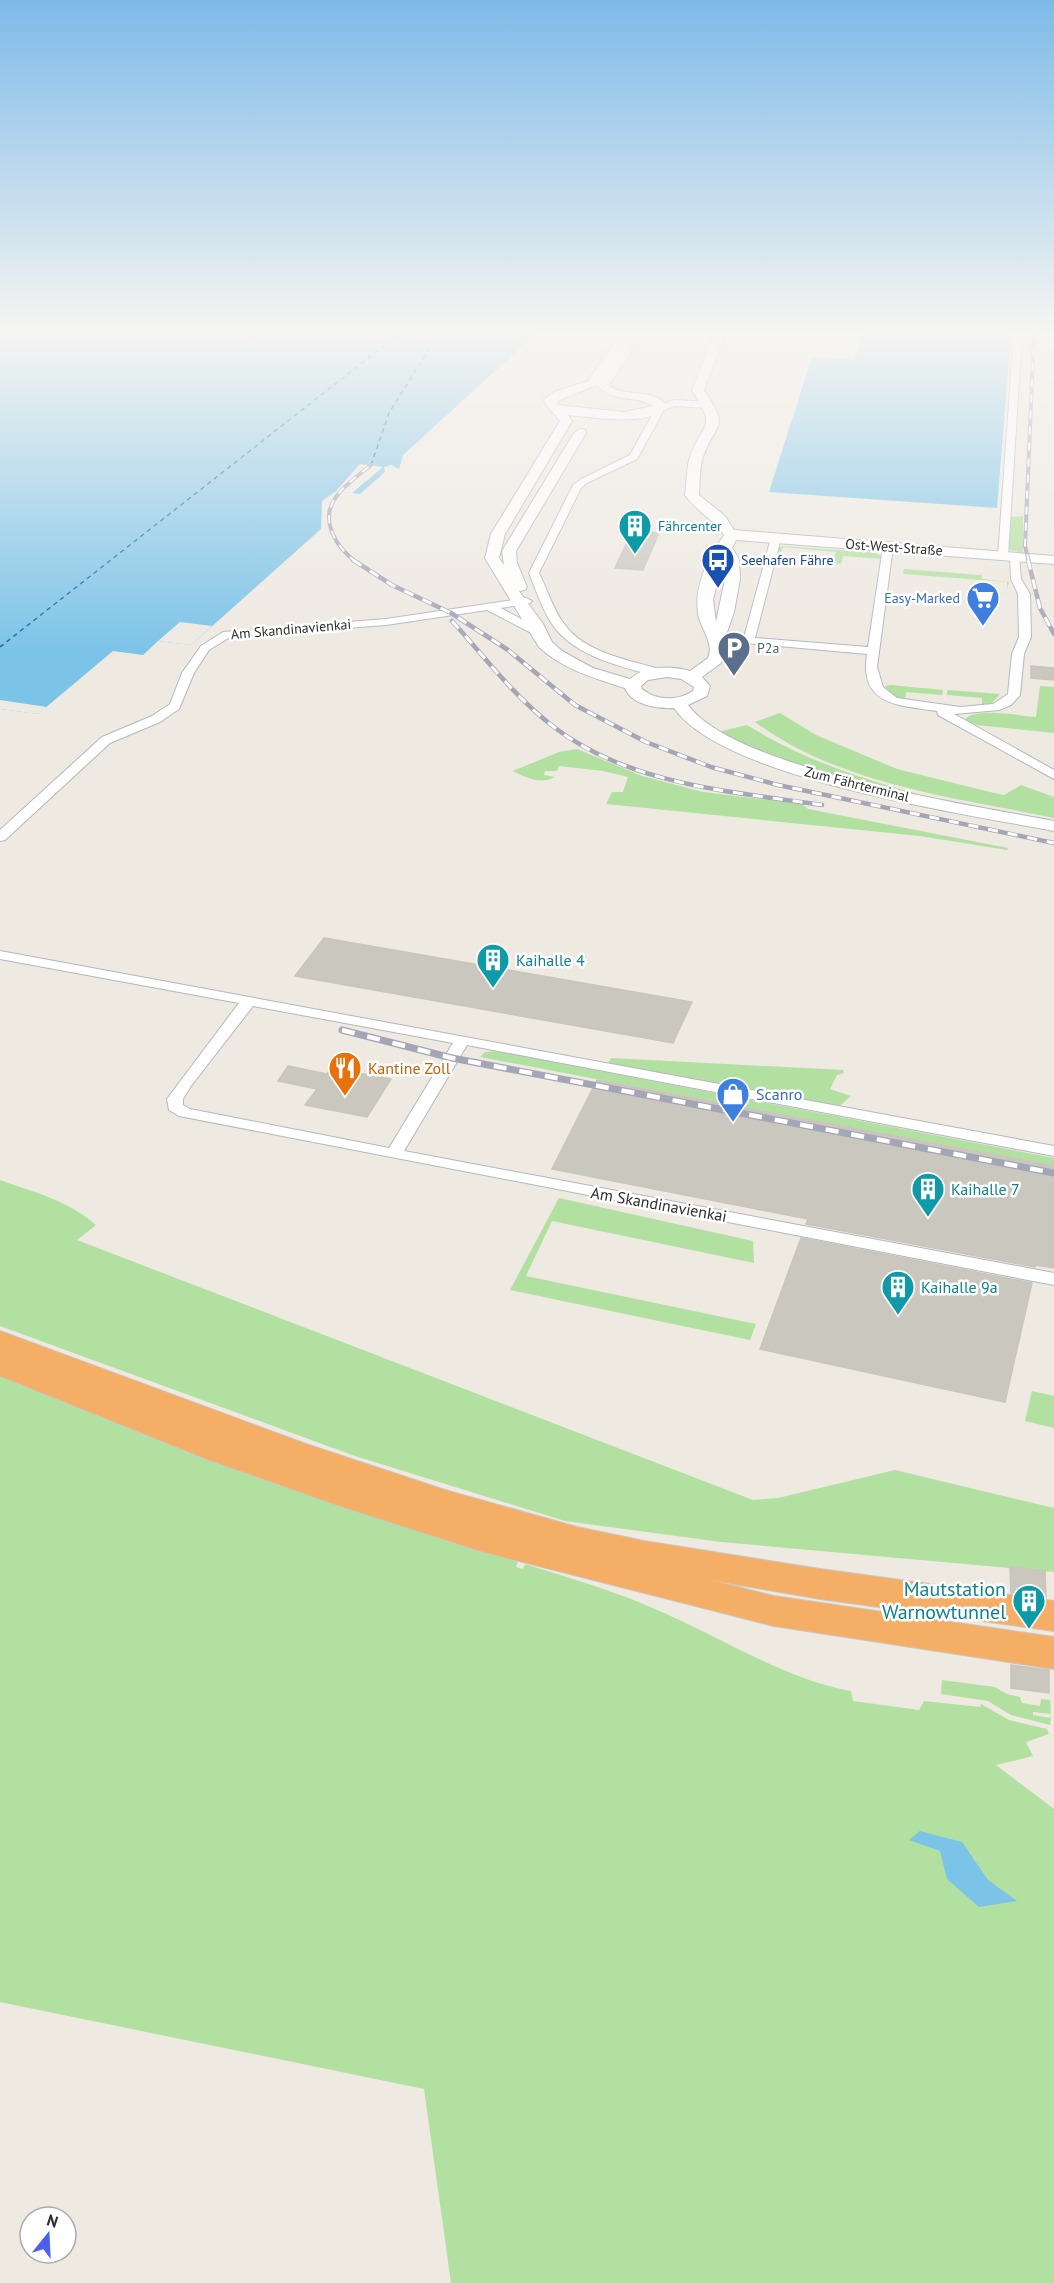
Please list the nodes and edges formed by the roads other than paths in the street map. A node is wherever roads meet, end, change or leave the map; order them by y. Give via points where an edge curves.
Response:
1 (555, 440) edge
2 (576, 440) edge
3 (643, 440) edge
4 (706, 440) edge
5 (1014, 440) edge
6 (735, 536) junction
7 (776, 538) junction
8 (888, 547) junction
9 (725, 549) junction
10 (1009, 556) junction
11 (1054, 560) edge
12 (522, 602) junction
13 (488, 606) junction
14 (541, 634) junction
15 (717, 640) junction
16 (873, 651) junction
17 (659, 673) junction
18 (691, 677) junction
19 (636, 681) junction
20 (678, 702) junction
21 (936, 709) junction
22 (1054, 775) edge
23 (1054, 826) edge
24 (0, 837) edge
25 (0, 956) edge
26 (250, 1000) junction
27 (463, 1040) junction
28 (1054, 1150) edge
29 (394, 1154) junction
30 (1054, 1279) edge
31 (0, 1342) edge
32 (0, 1363) edge
33 (1054, 1616) edge
34 (1054, 1653) edge

1 - 12 street via 494,543 492,558
2 - 12 street via 509,551
3 - 17 street via 634,457 584,481 575,491 536,567 535,579 567,636 592,652
4 - 6 street via 696,458 692,495
5 - 10 street
6 - 7 street, Ost-West-Straße
6 - 9 street via 726,542
7 - 8 street, Ost-West-Straße
7 - 16 street via 749,641
8 - 10 street, Ost-West-Straße
8 - 16 street
9 - 15 street via 732,558 734,574
9 - 15 street via 716,557 705,603 707,621
10 - 11 street, Ost-West-Straße
10 - 21 street via 1024,594 1025,637 1018,654 1014,695 1007,702 977,711
12 - 13 street, Am Skandinavienkai
12 - 14 street
12 - 19 street via 555,646 598,670
13 - 14 street
13 - 24 street, Am Skandinavienkai via 386,622 243,631 214,640 188,673 175,706 156,719 106,740
14 - 19 street via 545,644 570,663 587,671
15 - 18 street via 715,663
16 - 21 street via 872,667 882,694 893,701
17 - 18 street
17 - 19 street
18 - 20 street via 703,690 692,699
19 - 20 street via 637,694 648,700
20 - 23 street, Zum Fährterminal via 692,720 715,736 799,769 876,790
21 - 22 street
25 - 26 street
26 - 27 street
26 - 29 street, Am Skandinavienkai via 185,1084 175,1099 175,1107 185,1113
27 - 28 street
27 - 29 street
29 - 30 street, Am Skandinavienkai
31 - 33 highway via 292,1453 438,1501 577,1540 820,1584
32 - 34 highway via 222,1451 480,1537 774,1611

